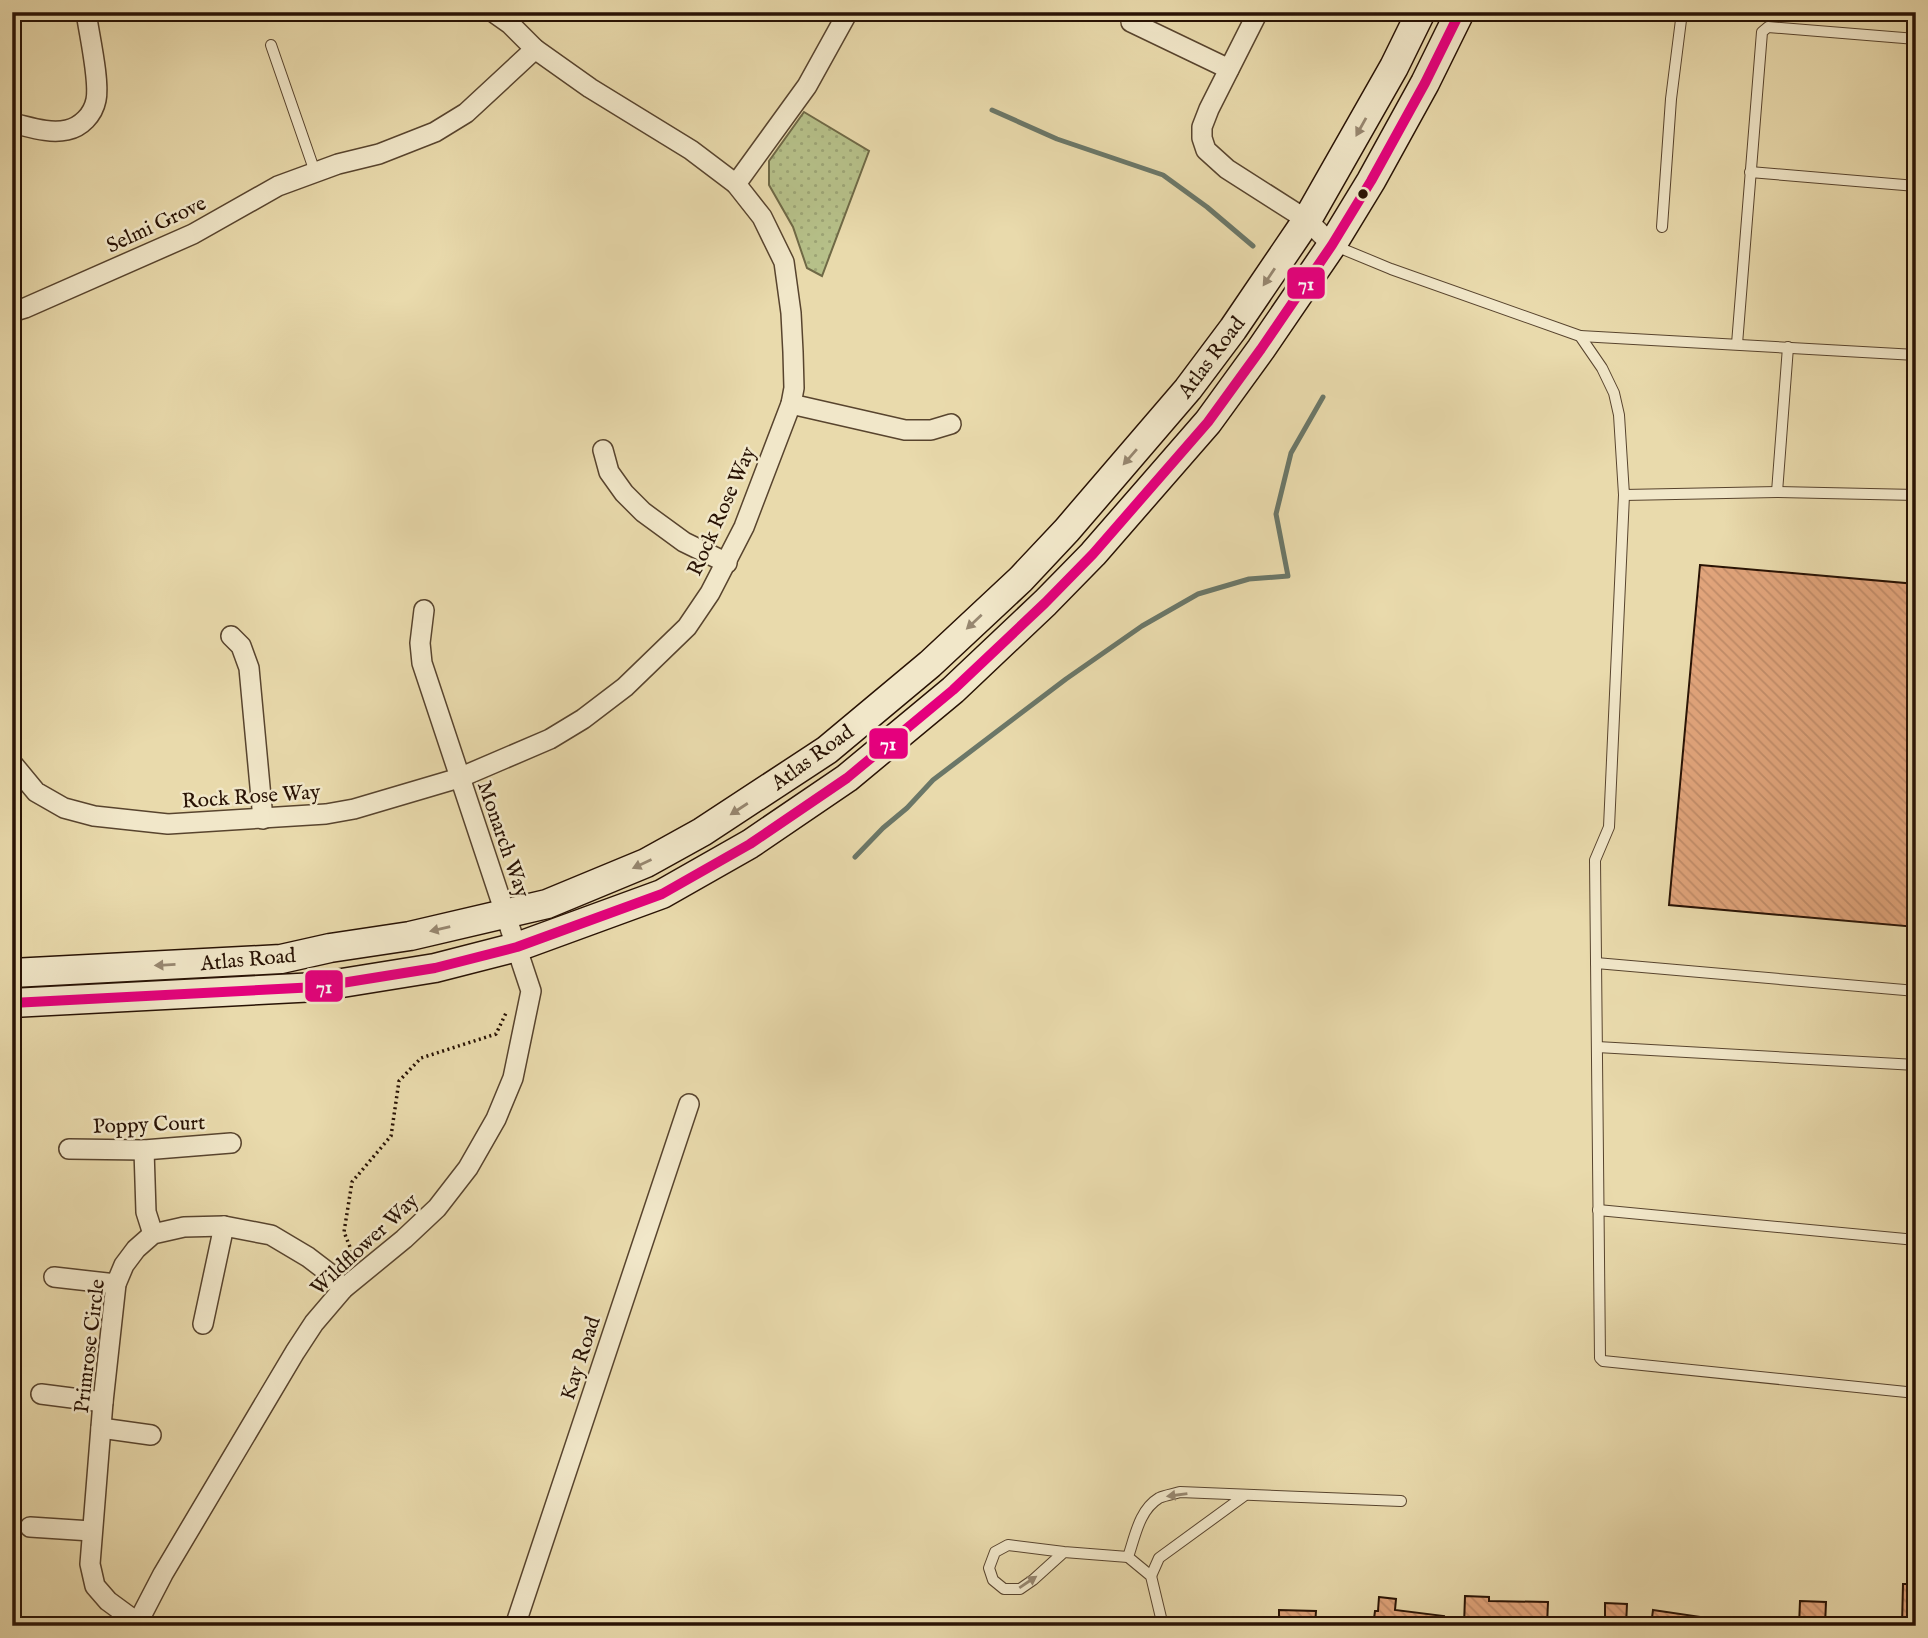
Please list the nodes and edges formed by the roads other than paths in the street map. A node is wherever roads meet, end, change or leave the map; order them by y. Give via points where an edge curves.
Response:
1 (86, 12) edge
2 (493, 12) edge
3 (848, 12) edge
4 (1258, 12) edge
5 (1421, 12) edge
6 (1460, 12) edge
7 (1682, 12) edge
8 (1131, 22) dead end
9 (1916, 39) edge
10 (271, 45) dead end
11 (535, 48) junction
12 (1228, 69) junction
13 (12, 123) edge
14 (315, 172) junction
15 (1750, 172) junction
16 (736, 184) junction
17 (1916, 186) edge
18 (1307, 220) junction
19 (1661, 227) dead end
20 (1332, 245) junction
21 (12, 312) edge
22 (1580, 336) junction
23 (1738, 344) junction
24 (1788, 347) junction
25 (1916, 355) edge
26 (791, 404) junction
27 (951, 424) dead end
28 (603, 450) dead end
29 (1777, 492) junction
30 (1625, 495) junction
31 (1916, 495) edge
32 (727, 564) junction
33 (424, 610) dead end
34 (231, 636) dead end
35 (12, 763) edge
36 (459, 778) junction
37 (263, 819) junction
38 (507, 914) junction
39 (517, 947) junction
40 (1596, 963) junction
41 (12, 973) edge
42 (1916, 991) edge
43 (12, 1003) edge
44 (1597, 1047) junction
45 (1916, 1065) edge
46 (689, 1104) dead end
47 (231, 1143) dead end
48 (69, 1149) dead end
49 (144, 1150) junction
50 (1598, 1210) junction
51 (224, 1226) junction
52 (153, 1234) junction
53 (1916, 1240) edge
54 (54, 1277) dead end
55 (117, 1284) junction
56 (343, 1289) junction
57 (203, 1324) dead end
58 (1916, 1393) edge
59 (41, 1394) dead end
60 (103, 1402) junction
61 (101, 1428) junction
62 (151, 1435) dead end
63 (1245, 1496) junction
64 (1401, 1502) dead end
65 (30, 1527) dead end
66 (91, 1531) junction
67 (1064, 1552) junction
68 (1128, 1556) junction
69 (1151, 1576) junction
70 (137, 1624) edge
71 (515, 1626) edge
72 (1163, 1626) edge

1 - 13 street via 96,81 96,101 88,118 66,130
2 - 11 street, Rock Rose Way
3 - 16 street via 807,86
4 - 12 street
5 -> 18 street, Atlas Road
6 - 20 street, Atlas Road via 1425,83
7 - 19 lane
8 - 12 street
9 - 15 lane via 1768,27 1762,32
10 - 14 lane
11 - 14 street, Selmi Grove via 466,113 435,132
11 - 16 street, Rock Rose Way
12 - 18 street via 1202,128 1206,149 1227,169
14 - 21 street, Selmi Grove via 278,186 193,234
15 - 17 lane
15 - 23 lane
16 - 26 street, Rock Rose Way via 762,217 784,262 793,352
18 - 20 street
18 -> 38 street, Atlas Road via 1188,389 1067,530 930,664 827,750 702,832 646,863 548,904
20 - 22 lane
20 - 39 street, Atlas Road via 1208,422 1074,573 953,690 847,778 750,844 662,894
22 - 23 lane
22 - 30 lane via 1614,393
23 - 24 lane
24 - 25 lane
24 - 29 lane
26 - 27 street via 905,430
26 - 32 street, Rock Rose Way
28 - 32 street via 609,472 643,512 684,542
29 - 30 lane
29 - 31 lane
30 - 40 lane via 1609,827 1595,860
32 - 36 street, Rock Rose Way via 687,627 625,687 550,739
33 - 36 street, Monarch Way via 422,663
34 - 37 street via 241,646 248,668
35 - 37 street, Rock Rose Way via 36,792 64,808 94,816 168,824
36 - 37 street, Rock Rose Way via 354,809
36 - 38 street, Monarch Way
38 - 39 street, Wildflower Way
38 -> 41 street, Atlas Road via 281,959
39 - 43 street, Atlas Road via 435,968 317,987
39 - 56 street, Wildflower Way via 531,991 513,1077 496,1118 468,1168 436,1209
40 - 42 lane
40 - 44 lane
44 - 45 lane
44 - 50 lane
46 - 71 street, Kay Road
47 - 49 street, Poppy Court
48 - 49 street, Poppy Court
49 - 52 street via 146,1212
50 - 53 lane
50 - 58 lane via 1602,1361
51 - 52 street
51 - 56 street via 271,1235 308,1257
51 - 57 street
52 - 55 street, Primrose Circle via 124,1265
54 - 55 street
55 - 60 street, Primrose Circle
56 - 70 street, Wildflower Way via 295,1352
59 - 60 street
60 - 61 street, Primrose Circle
61 - 62 street
61 - 66 street, Primrose Circle
63 - 64 lane
63 -> 68 lane via 1180,1492 1160,1497 1140,1522
63 - 69 lane via 1159,1558
65 - 66 street
66 - 70 street, Primrose Circle via 89,1564 95,1586
67 -> 67 lane via 1008,1545 995,1552 989,1568 992,1580 1004,1589 1020,1589
67 - 68 lane
68 - 69 lane
69 - 72 lane

